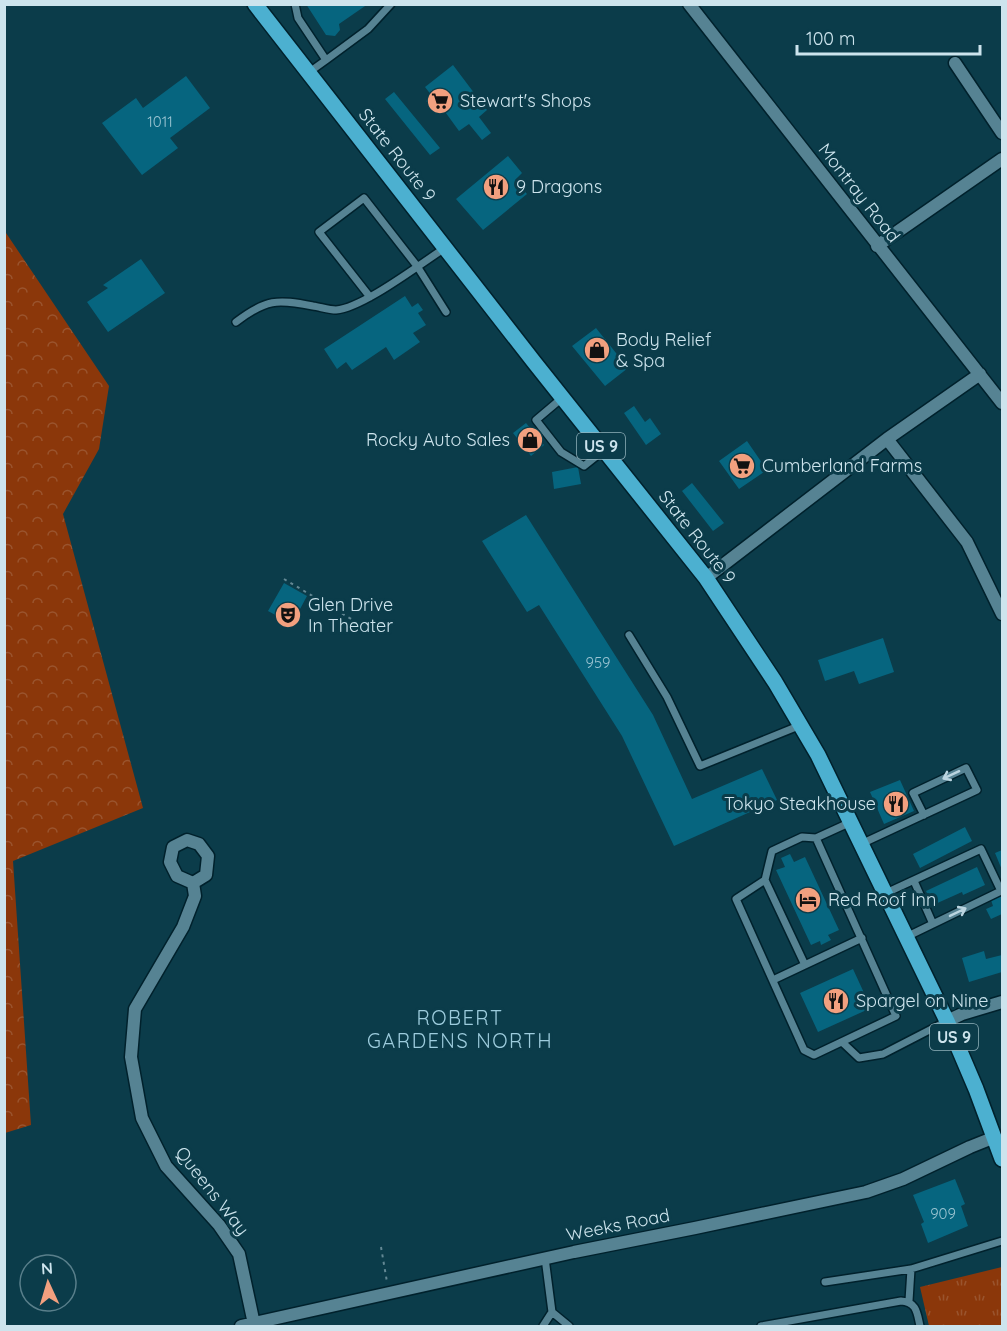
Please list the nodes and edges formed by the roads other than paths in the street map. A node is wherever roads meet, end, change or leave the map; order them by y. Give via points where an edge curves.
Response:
1 (255, 4) edge
2 (295, 4) edge
3 (391, 4) edge
4 (688, 4) edge
5 (326, 60) junction
6 (955, 63) dead end
7 (308, 73) junction
8 (1002, 133) edge
9 (1002, 159) edge
10 (877, 246) junction
11 (445, 248) junction
12 (417, 266) junction
13 (370, 297) junction
14 (446, 312) dead end
15 (236, 322) dead end
16 (980, 374) junction
17 (562, 398) junction
18 (1002, 403) edge
19 (887, 439) junction
20 (604, 450) junction
21 (706, 578) junction
22 (1002, 614) edge
23 (630, 635) dead end
24 (801, 726) junction
25 (924, 815) junction
26 (850, 822) junction
27 (816, 838) junction
28 (861, 844) junction
29 (765, 880) junction
30 (914, 881) junction
31 (194, 883) dead end
32 (886, 893) junction
33 (933, 924) junction
34 (906, 937) junction
35 (862, 938) junction
36 (805, 964) junction
37 (773, 980) junction
38 (1002, 1002) edge
39 (947, 1021) junction
40 (842, 1042) junction
41 (995, 1137) junction
42 (1002, 1159) edge
43 (1002, 1241) edge
44 (545, 1258) junction
45 (911, 1269) junction
46 (825, 1282) dead end
47 (909, 1301) junction
48 (552, 1312) junction
49 (254, 1324) junction
50 (241, 1326) edge
51 (543, 1326) edge
52 (569, 1326) edge
53 (761, 1326) edge
54 (920, 1326) edge

1 - 7 main road, State Route 9 / US 9
2 - 5 lane via 297,18
3 - 5 lane via 368,29
4 - 10 street, Montray Road
5 - 7 lane
6 - 8 street
7 - 11 main road, State Route 9 / US 9
9 - 10 street
10 - 16 street, Montray Road
11 - 12 lane
11 - 17 main road, State Route 9 / US 9
12 - 13 lane
12 - 13 lane via 364,198 319,232
12 - 14 lane
13 - 15 lane via 336,310 274,302 254,308
16 - 18 street, Montray Road
16 - 19 street
17 - 20 main road, State Route 9 / US 9
17 - 20 lane via 536,420 561,452 584,466
19 - 21 street
19 - 22 street via 967,542
20 - 21 main road, State Route 9 / US 9
21 - 24 main road, State Route 9 / US 9
23 - 24 lane via 668,698 700,766
24 - 26 main road, State Route 9 / US 9
25 -> 25 lane via 977,790 966,768 913,792
25 - 28 lane
26 - 27 lane
26 - 28 main road, State Route 9 / US 9
27 - 29 lane via 802,837 772,851
27 - 35 lane
28 - 32 main road, State Route 9 / US 9
29 - 36 lane
29 - 37 lane via 736,899
30 - 32 lane
30 - 33 lane
33 -> 30 lane via 1001,891 981,849
31 - 49 street, Queens Way via 195,896 183,927 135,1009 131,1057 142,1118 166,1166 219,1225 239,1254
32 - 34 main road, State Route 9 / US 9
33 - 34 lane
34 - 39 main road, State Route 9 / US 9
35 - 36 lane
35 - 40 lane via 896,1016
36 - 37 lane
37 - 40 lane via 804,1050 814,1055
38 - 39 street
39 - 40 lane via 883,1054 859,1058
39 - 41 main road, State Route 9 / US 9
41 - 42 main road, State Route 9 / US 9
41 - 44 street, Weeks Road via 866,1192
43 - 45 lane
44 - 48 lane
44 - 49 street, Weeks Road
45 - 46 lane
45 - 47 lane
47 - 53 lane
47 - 54 lane via 915,1306
48 - 51 lane
48 - 52 lane
49 - 50 street, Weeks Road

